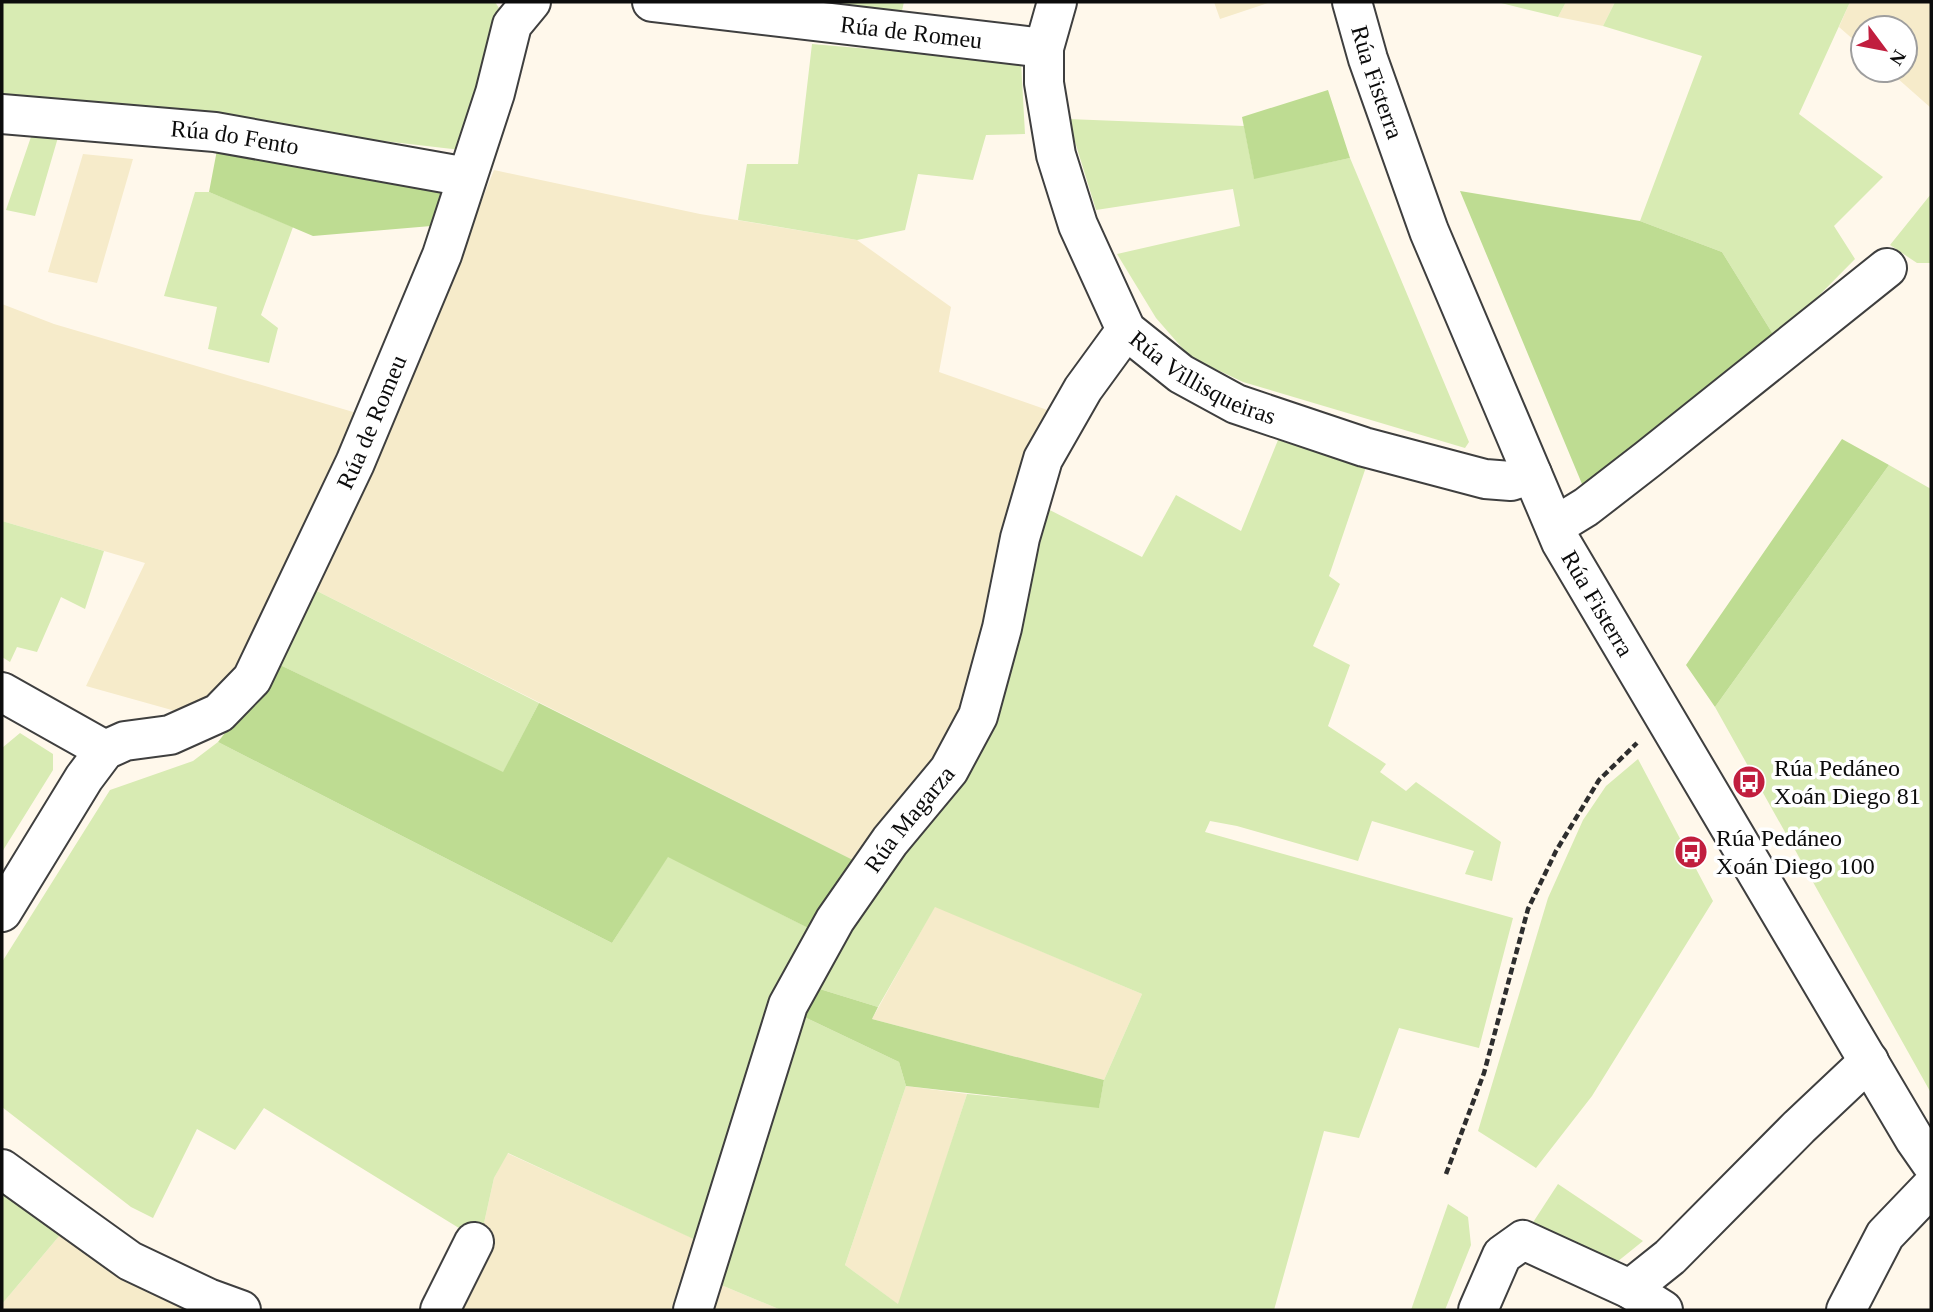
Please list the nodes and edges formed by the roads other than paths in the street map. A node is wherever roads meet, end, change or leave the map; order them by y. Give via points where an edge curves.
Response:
1 (531, 2) edge
2 (652, 2) edge
3 (1058, 2) edge
4 (1352, 2) edge
5 (1044, 48) junction
6 (2, 114) edge
7 (467, 177) junction
8 (1887, 268) dead end
9 (1126, 330) junction
10 (1532, 474) junction
11 (1555, 526) junction
12 (2, 692) edge
13 (105, 750) junction
14 (2, 912) edge
15 (1868, 1061) junction
16 (1931, 1163) edge
17 (2, 1169) edge
18 (1931, 1187) edge
19 (474, 1242) dead end
20 (1630, 1289) junction
21 (241, 1310) edge
22 (440, 1310) edge
23 (693, 1310) edge
24 (1478, 1310) edge
25 (1663, 1310) edge
26 (1846, 1310) edge

1 - 7 street, Rúa de Romeu via 512,25
2 - 5 street, Rúa de Romeu
3 - 5 street, Rúa Villisqueiras
4 - 10 street, Rúa Fisterra via 1429,231
5 - 9 street, Rúa Villisqueiras via 1044,83 1056,155 1078,225
6 - 7 street, Rúa do Fento via 215,132
7 - 13 street, Rúa de Romeu via 442,255 355,463 252,679 219,713 170,735 125,741
8 - 11 street via 1648,459
9 - 10 street, Rúa Villisqueiras via 1181,374 1236,404 1364,447 1485,479 1511,481
9 - 23 street, Rúa Magarza via 1083,389 1043,459 978,716 949,770 890,841 835,920 788,1005
10 - 11 street, Rúa Fisterra
11 - 15 street, Rúa Fisterra
12 - 13 street
13 - 14 street via 83,778
15 - 16 street, Rúa Fisterra
15 - 20 street via 1670,1257
17 - 21 street via 130,1261
18 - 26 street via 1885,1235
19 - 22 street
20 - 24 street via 1523,1240 1502,1255
20 - 25 street

